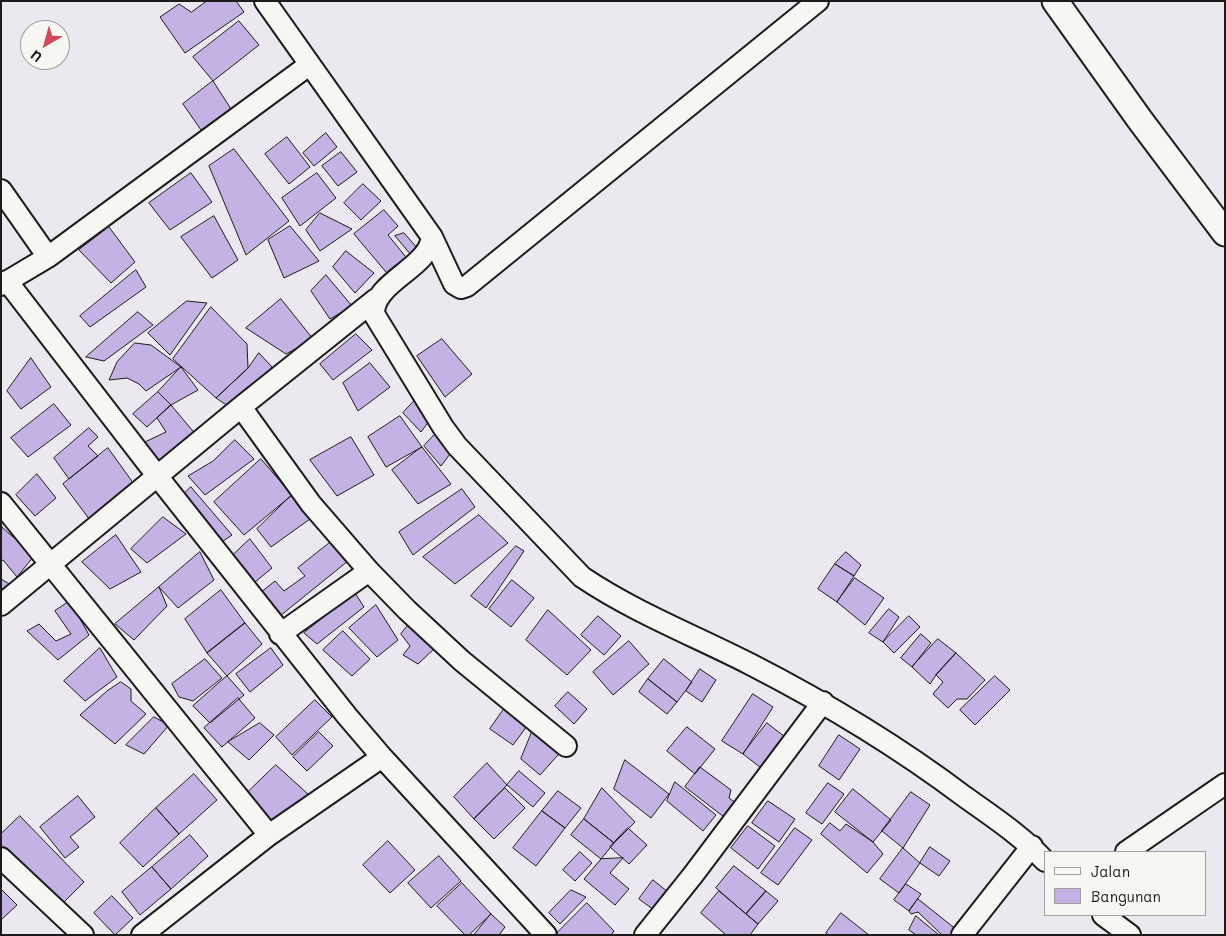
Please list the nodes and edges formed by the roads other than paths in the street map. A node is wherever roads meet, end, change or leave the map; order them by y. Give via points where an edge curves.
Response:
1 (265, 1) edge
2 (818, 1) edge
3 (1055, 1) edge
4 (309, 65) junction
5 (1, 190) edge
6 (1225, 234) edge
7 (432, 237) junction
8 (48, 257) junction
9 (4, 283) edge
10 (376, 299) junction
11 (241, 407) junction
12 (158, 476) junction
13 (1, 503) edge
14 (51, 564) junction
15 (369, 571) junction
16 (1, 605) edge
17 (280, 634) junction
18 (823, 702) junction
19 (566, 746) dead end
20 (382, 757) junction
21 (1225, 784) edge
22 (269, 835) junction
23 (1127, 851) edge
24 (1038, 854) edge
25 (1, 858) edge
26 (1104, 916) edge
27 (83, 935) edge
28 (142, 935) edge
29 (546, 935) edge
30 (645, 935) edge
31 (962, 935) edge
32 (1130, 935) edge

1 - 4 street
2 - 7 street via 467,286 461,288 454,284
3 - 6 street
4 - 7 street
4 - 8 street
5 - 8 street
7 - 10 street via 429,248
8 - 9 street
9 - 12 street
10 - 11 street
10 - 18 street via 374,314 377,321 447,434 582,577 649,615
11 - 12 street
11 - 15 street via 310,504
12 - 14 street
12 - 17 street
13 - 14 street
14 - 16 street
14 - 22 street
15 - 17 street
15 - 19 street via 462,661
17 - 20 street
18 - 24 street via 938,777
18 - 30 street
20 - 22 street
20 - 29 street
21 - 23 street
22 - 28 street
24 - 31 street
25 - 27 street
26 - 32 street

